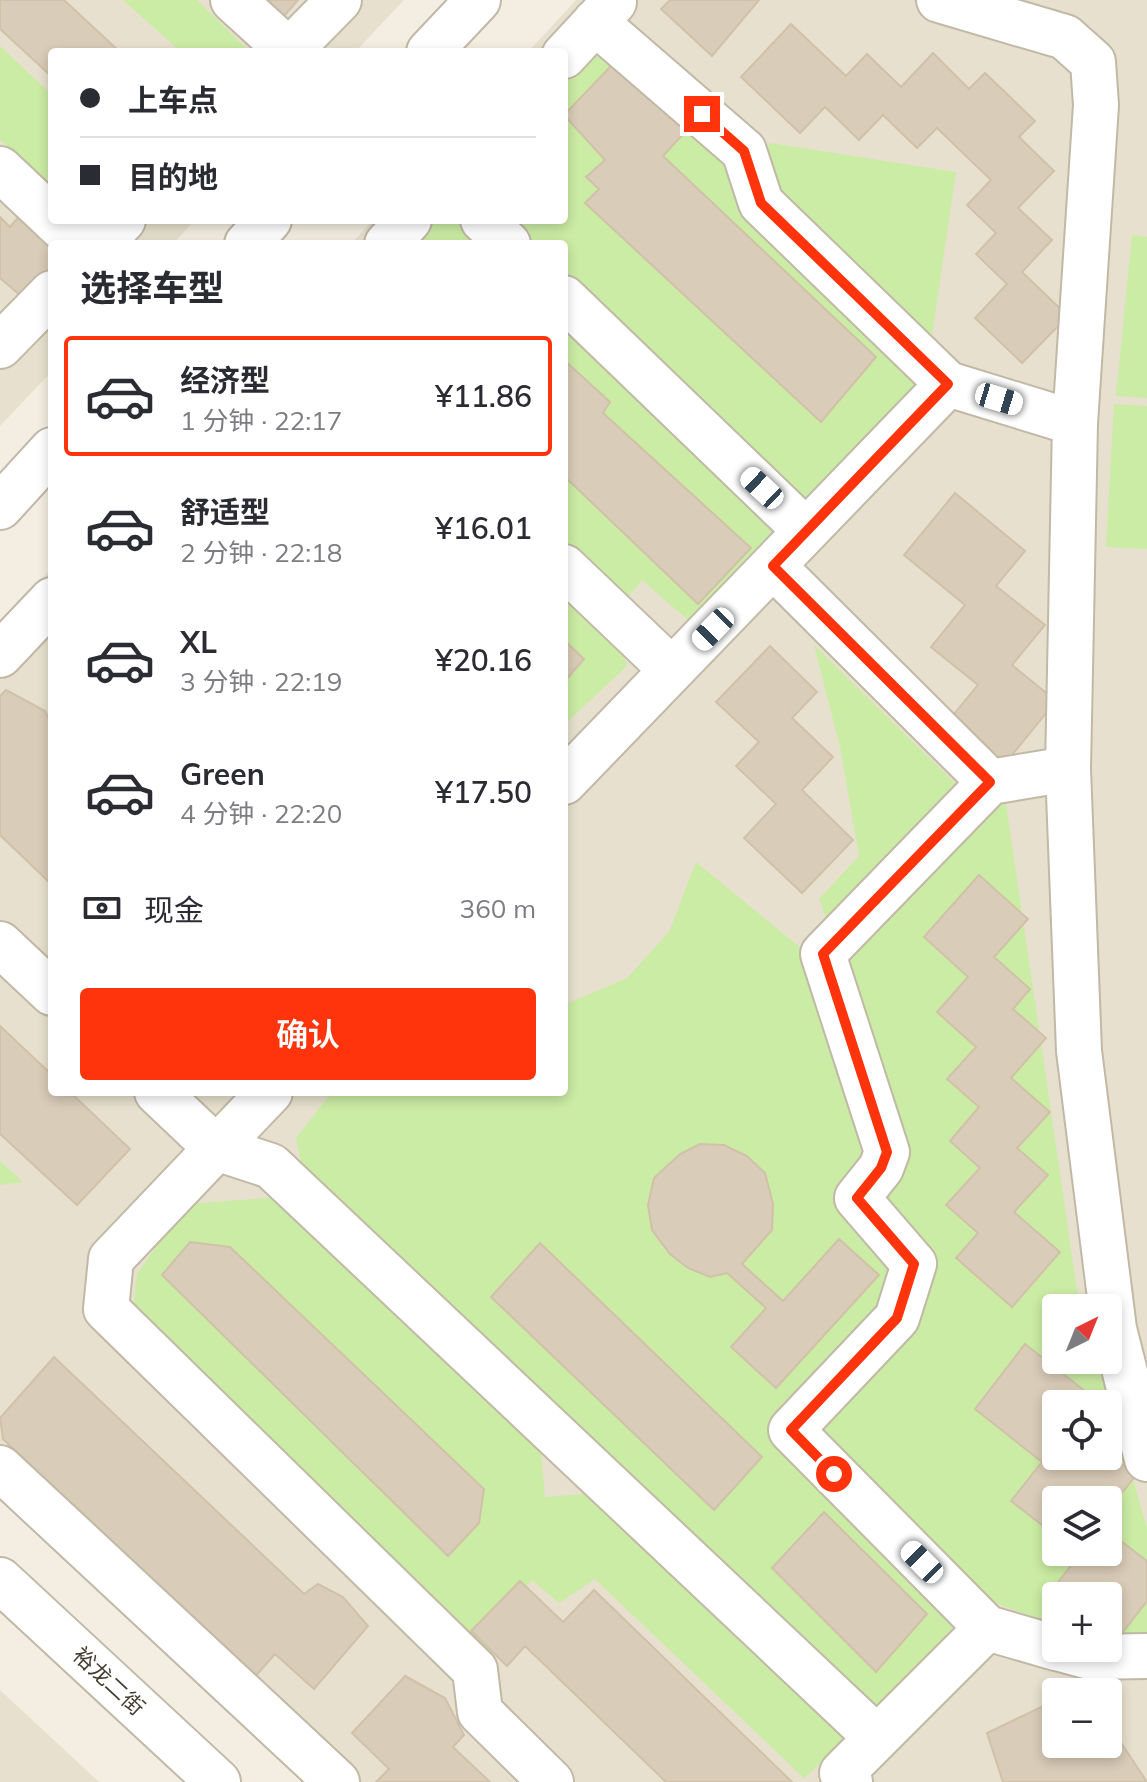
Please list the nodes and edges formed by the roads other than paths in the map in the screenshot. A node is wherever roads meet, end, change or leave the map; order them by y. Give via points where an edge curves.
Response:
1 (233, 0) edge
2 (339, 0) edge
3 (478, 0) edge
4 (939, 0) edge
5 (606, 11) edge
6 (284, 48) edge
7 (292, 48) edge
8 (433, 48) edge
9 (568, 52) edge
10 (0, 169) edge
11 (48, 214) edge
12 (58, 224) edge
13 (119, 224) edge
14 (265, 224) edge
15 (405, 224) edge
16 (487, 224) edge
17 (76, 240) edge
18 (104, 240) edge
19 (251, 240) edge
20 (391, 240) edge
21 (504, 240) edge
22 (48, 297) edge
23 (568, 302) edge
24 (0, 346) edge
25 (948, 384) junction
26 (1075, 423) junction
27 (48, 454) edge
28 (0, 507) edge
29 (806, 531) junction
30 (773, 566) junction
31 (568, 571) edge
32 (48, 604) edge
33 (0, 655) edge
34 (672, 670) junction
35 (1068, 769) junction
36 (568, 778) edge
37 (990, 782) junction
38 (0, 944) edge
39 (48, 989) edge
40 (161, 1096) edge
41 (266, 1096) edge
42 (216, 1148) junction
43 (1147, 1459) edge
44 (0, 1468) edge
45 (0, 1580) edge
46 (987, 1628) junction
47 (1042, 1644) edge
48 (1122, 1656) edge
49 (1147, 1656) edge
50 (877, 1738) junction
51 (218, 1782) edge
52 (337, 1782) edge
53 (551, 1782) edge
54 (850, 1782) edge

1 - 6 street
2 - 7 street
3 - 8 street
4 - 26 street via 1065,37 1093,62 1096,105
5 - 9 street
5 - 25 street via 744,151 761,203
10 - 11 street
12 - 17 street
13 - 18 street
14 - 19 street
15 - 20 street
16 - 21 street
22 - 24 street
23 - 29 street
25 - 26 street
25 - 29 street
26 - 35 street
27 - 28 street
29 - 30 street
30 - 34 street
30 - 37 street
31 - 34 street
32 - 33 street
34 - 36 street
35 - 37 street
35 - 43 street via 1079,1051 1114,1329
37 - 46 street via 823,954 887,1152 857,1198 914,1264 897,1318 791,1430
38 - 39 street
40 - 42 street
41 - 42 street
42 - 50 street via 271,1166
42 - 53 street via 111,1259 106,1309 475,1670 480,1712
44 - 52 street
45 - 51 street, 裕龙二街
46 - 47 street
46 - 50 street
48 - 49 street
50 - 54 street via 842,1773

